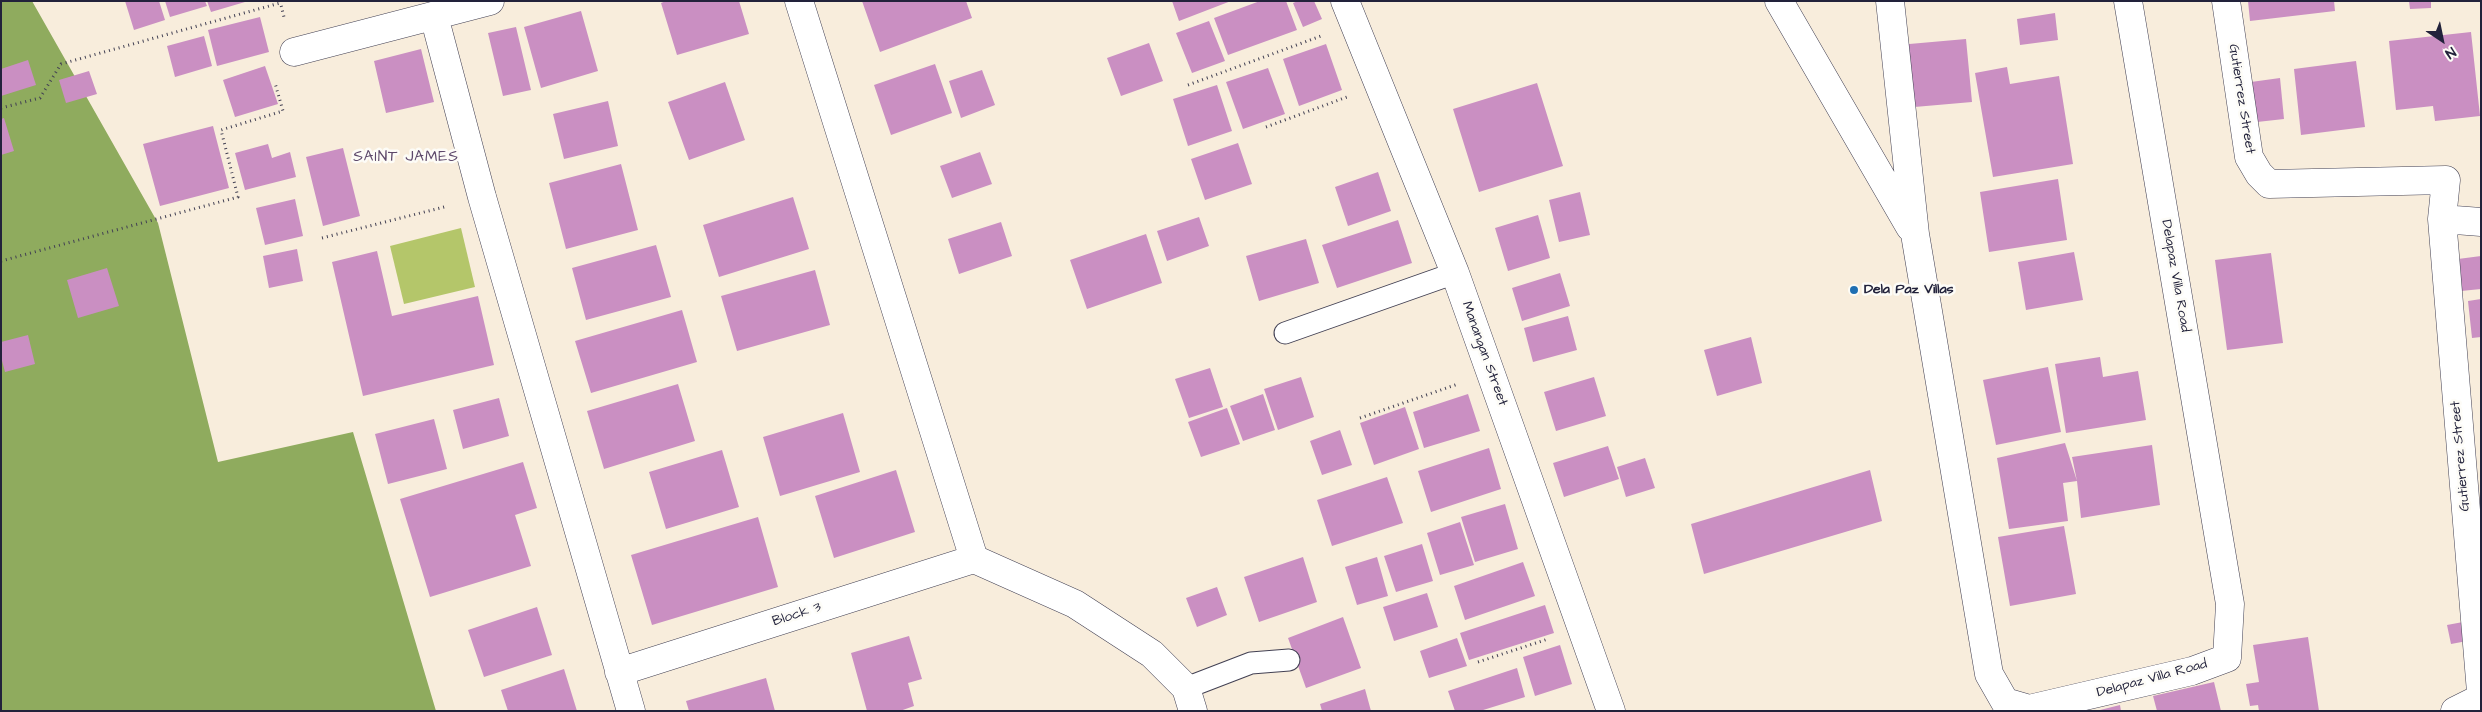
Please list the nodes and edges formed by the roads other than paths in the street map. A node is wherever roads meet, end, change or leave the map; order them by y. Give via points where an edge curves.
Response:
1 (490, 1) edge
2 (798, 1) edge
3 (1779, 1) edge
4 (1890, 1) edge
5 (2128, 1) edge
6 (2226, 1) edge
7 (1350, 12) edge
8 (434, 16) junction
9 (294, 52) road end
10 (2442, 219) junction
11 (2481, 222) edge
12 (1915, 234) junction
13 (1455, 273) junction
14 (1285, 333) dead end
15 (974, 559) junction
16 (1289, 660) dead end
17 (619, 672) junction
18 (2481, 692) edge
19 (2481, 698) edge
20 (1190, 699) edge
21 (631, 711) edge
22 (1610, 711) edge
23 (2455, 711) edge

1 - 8 street
2 - 15 street
3 - 12 street
4 - 12 street, Delapaz Villa Road
5 - 12 street, Delapaz Villa Road via 2230,604 2227,658 2192,671 2029,709 2005,702 1989,674
6 - 10 street, Gutierrez Street via 2249,157 2258,174 2269,184 2446,180
7 - 13 street, Manangan Street
8 - 9 street
8 - 17 street via 482,197
10 - 11 street
10 - 18 street, Gutierrez Street
13 - 14 lane
13 - 22 street, Manangan Street
15 - 17 street, Block 3
15 - 20 street via 1075,604 1152,654
16 - 20 lane via 1251,663
17 - 21 street
19 - 23 street

